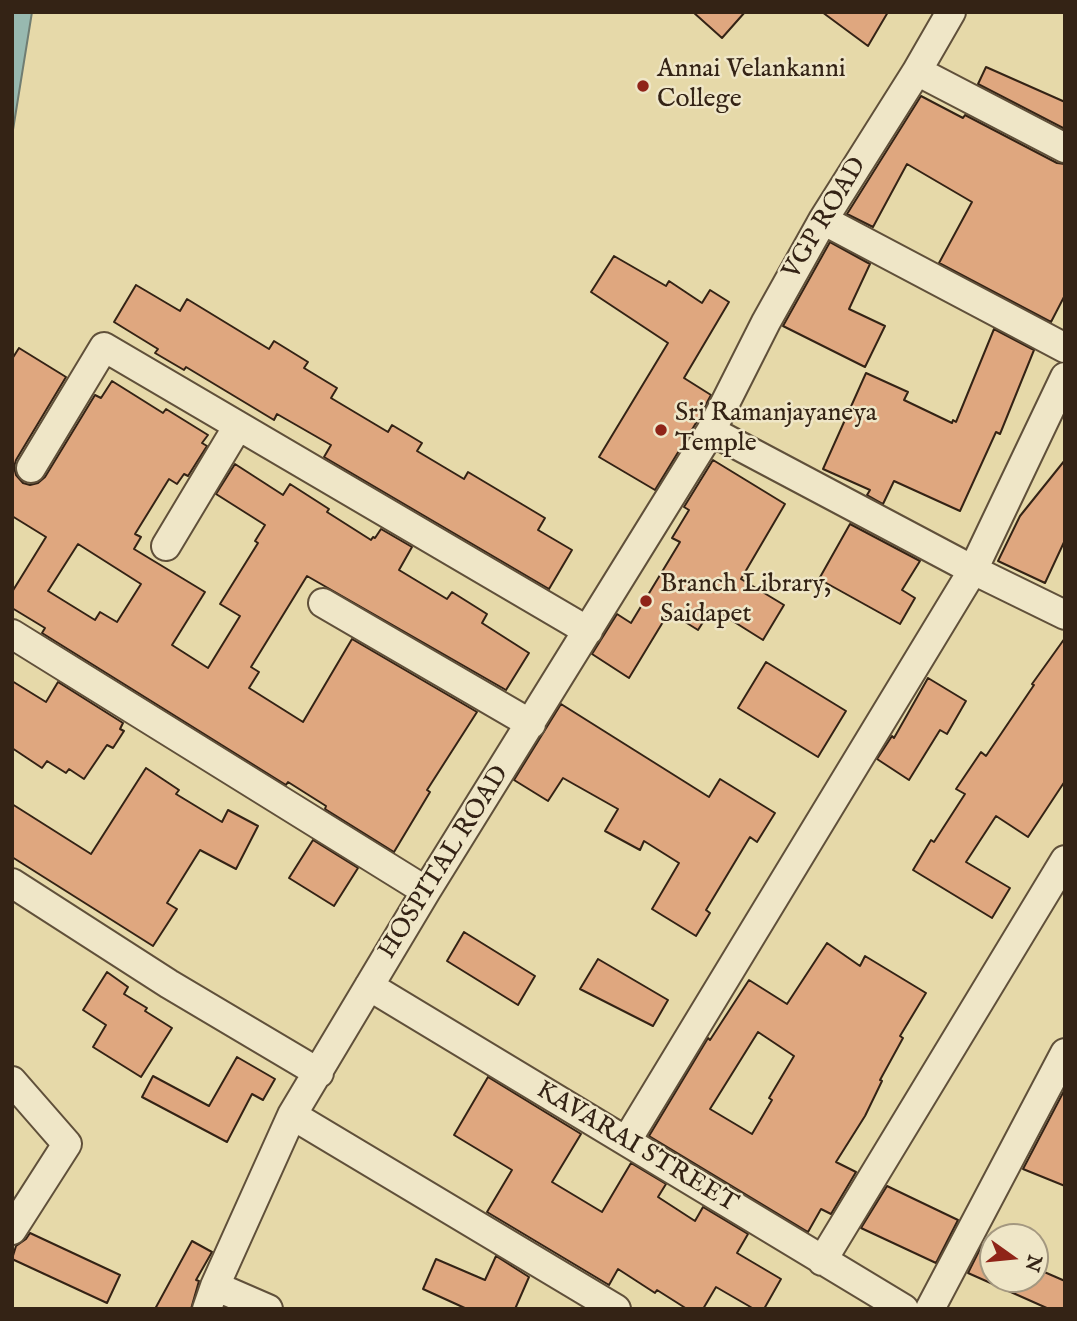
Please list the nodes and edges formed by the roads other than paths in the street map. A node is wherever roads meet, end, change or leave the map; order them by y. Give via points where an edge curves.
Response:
1 (951, 12) edge
2 (917, 71) junction
3 (1065, 148) edge
4 (823, 220) junction
5 (1065, 348) edge
6 (1065, 377) edge
7 (238, 426) junction
8 (712, 432) junction
9 (31, 468) dead end
10 (166, 546) dead end
11 (973, 570) junction
12 (323, 603) dead end
13 (1065, 615) edge
14 (588, 631) junction
15 (12, 634) edge
16 (531, 724) junction
17 (1065, 860) edge
18 (12, 883) edge
19 (426, 891) junction
20 (369, 986) junction
21 (1065, 1053) edge
22 (319, 1073) junction
23 (12, 1081) edge
24 (292, 1115) junction
25 (627, 1140) junction
26 (12, 1230) edge
27 (822, 1261) junction
28 (211, 1297) edge
29 (898, 1308) edge
30 (268, 1309) edge
31 (616, 1309) edge
32 (930, 1309) edge

1 - 2 street, VGP ROAD
2 - 3 street
2 - 4 street, VGP ROAD
4 - 5 street
4 - 8 street, VGP ROAD
6 - 11 street
7 - 9 street via 104,347
7 - 10 street
7 - 14 street
8 - 11 street
8 - 14 street, HOSPITAL ROAD
11 - 13 street
11 - 25 street
12 - 16 street
14 - 16 street, HOSPITAL ROAD
15 - 19 street
16 - 19 street, HOSPITAL ROAD
17 - 27 street
18 - 22 street
19 - 20 street, HOSPITAL ROAD
20 - 22 street, HOSPITAL ROAD
20 - 25 street, KAVARAI STREET
21 - 32 street
22 - 24 street, HOSPITAL ROAD
23 - 26 street via 67,1144
24 - 28 street, HOSPITAL ROAD
24 - 31 street
25 - 27 street, KAVARAI STREET
27 - 29 street, KAVARAI STREET
28 - 30 street

